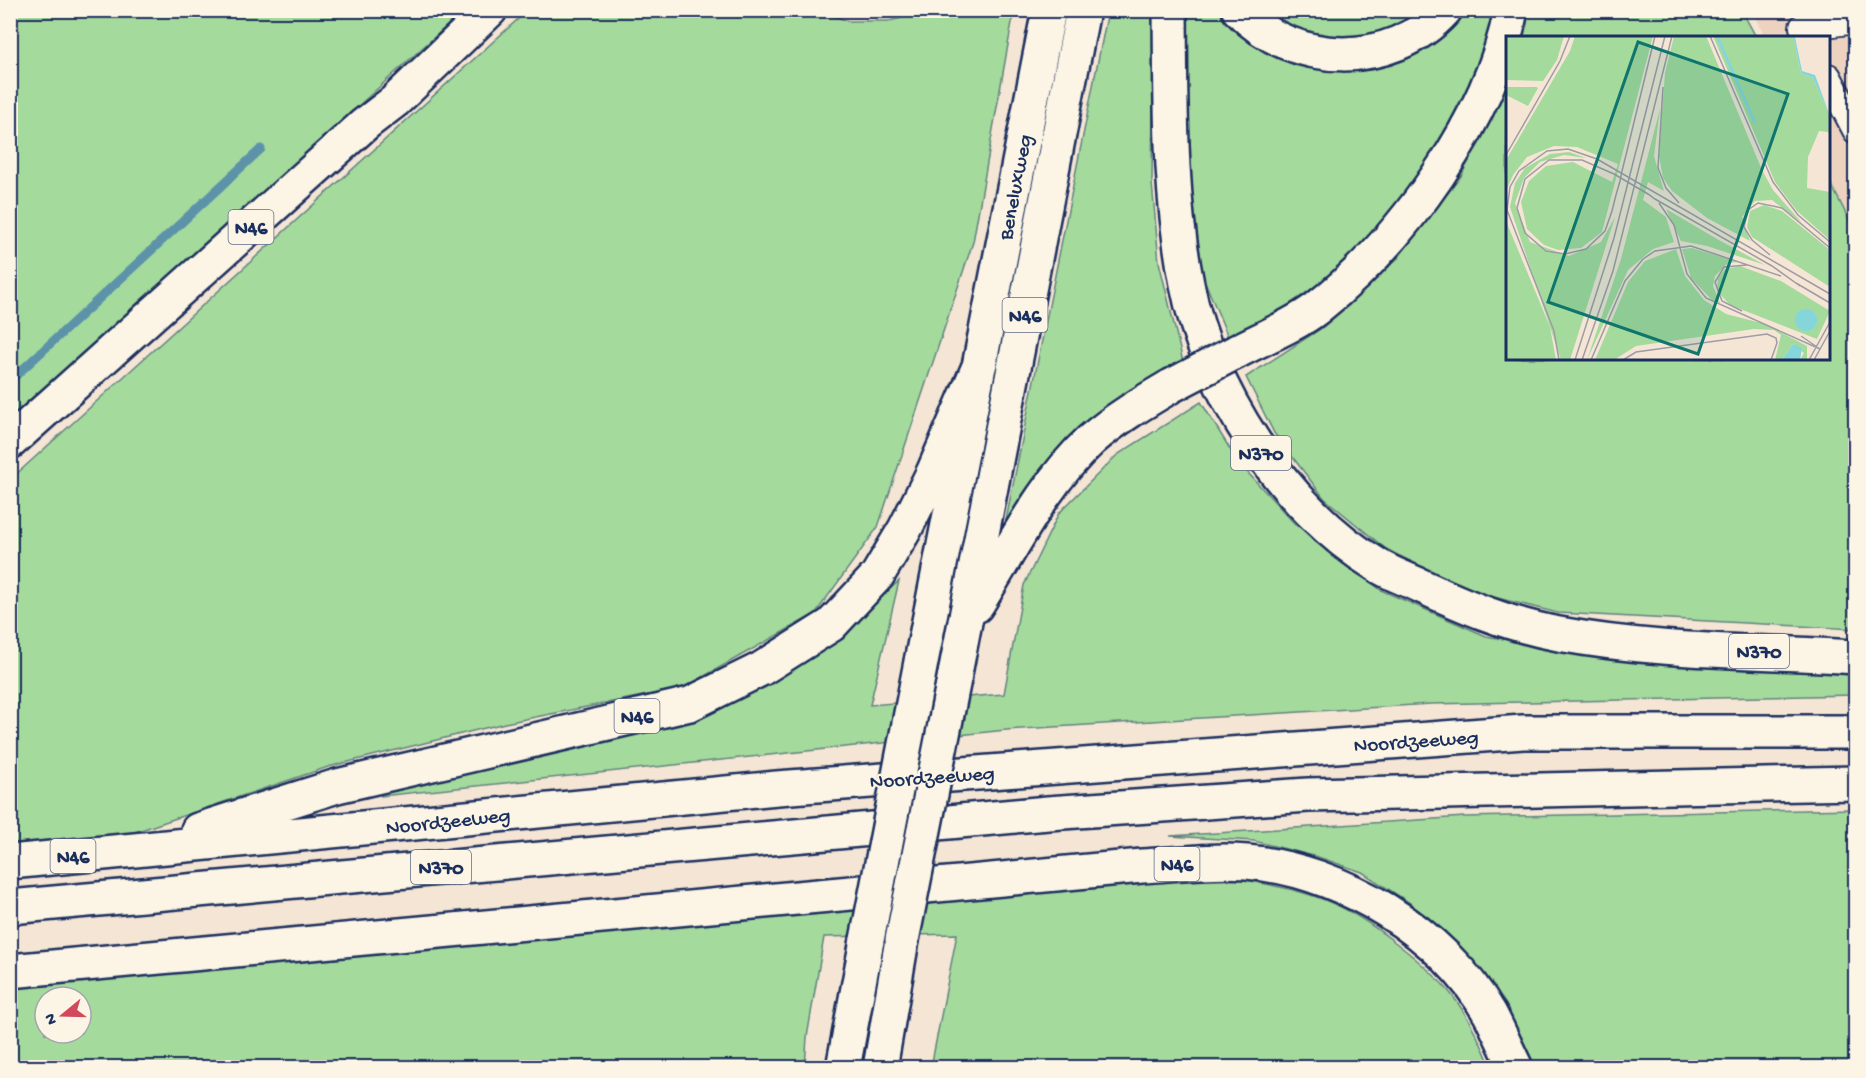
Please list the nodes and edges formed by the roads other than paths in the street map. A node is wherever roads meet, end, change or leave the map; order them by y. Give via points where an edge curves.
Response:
1 (490, 10) edge
2 (1049, 10) edge
3 (1083, 10) edge
4 (1170, 10) edge
5 (1239, 10) edge
6 (1445, 10) edge
7 (1511, 10) edge
8 (1856, 20) edge
9 (1802, 25) edge
10 (1830, 81) edge
11 (1856, 130) edge
12 (980, 364) junction
13 (10, 442) edge
14 (966, 620) junction
15 (1856, 657) edge
16 (1856, 732) edge
17 (1856, 783) edge
18 (136, 850) junction
19 (10, 862) edge
20 (10, 907) edge
21 (10, 970) edge
22 (843, 1068) edge
23 (880, 1068) edge
24 (1516, 1068) edge

1 - 13 highway, N46 via 395,101
2 - 12 highway, Beneluxweg / N46
3 - 14 highway, N46
4 - 15 highway, N370 via 1176,205 1187,286 1207,353 1234,408 1264,458 1302,502 1377,565 1508,622 1561,634 1662,645
5 - 6 highway via 1255,27 1292,47 1339,55 1392,46 1418,35
7 - 14 highway, N46, bridge via 1493,73 1452,156 1381,250 1316,309 1171,386 1091,441 1047,492
8 - 9 street
10 - 11 street
12 - 18 highway, N46 via 933,473 877,576 831,625 761,669 690,704 337,786
12 - 22 highway, N46, bridge
14 - 23 highway, N46, bridge
16 - 18 highway, Noordzeeweg / N370 via 1511,733 777,788
17 - 20 highway, N370 via 1308,795 765,837
18 - 19 highway, Noordzeeweg / N46
21 - 24 highway, N46 via 1142,866 1246,862 1320,877 1379,903 1444,955 1489,1013

